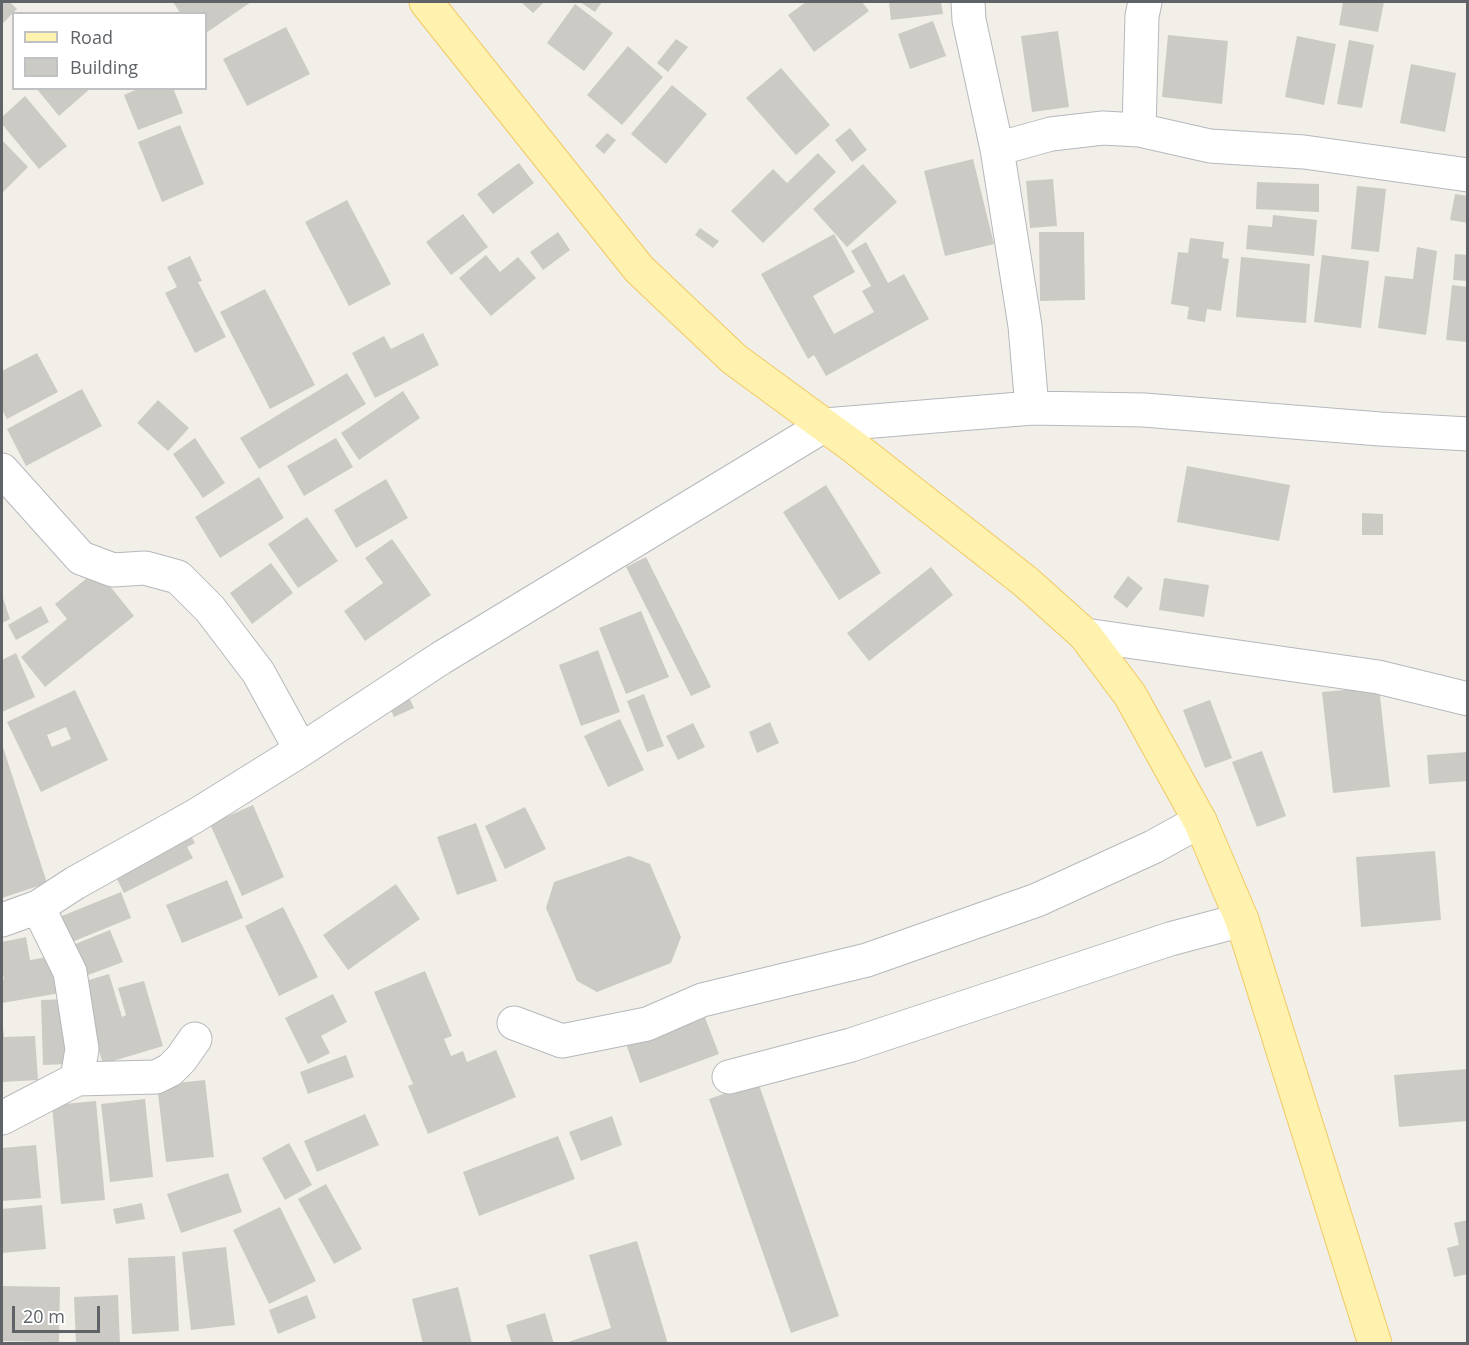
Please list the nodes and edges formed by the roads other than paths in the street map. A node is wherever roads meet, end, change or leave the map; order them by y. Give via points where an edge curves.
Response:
1 (426, 2) edge
2 (968, 2) edge
3 (1145, 2) edge
4 (1139, 130) junction
5 (997, 148) junction
6 (1467, 175) edge
7 (1032, 408) junction
8 (825, 424) junction
9 (1467, 434) edge
10 (2, 470) edge
11 (1085, 635) junction
12 (1467, 699) edge
13 (301, 750) junction
14 (1200, 821) junction
15 (38, 907) junction
16 (2, 920) edge
17 (1242, 920) junction
18 (514, 1023) dead end
19 (195, 1039) dead end
20 (729, 1077) dead end
21 (77, 1078) junction
22 (2, 1118) edge
23 (1375, 1344) edge

1 - 8 main road via 639,269 734,359
2 - 5 street
3 - 4 street
4 - 5 street via 1103,128 1051,134
4 - 6 street via 1210,146 1304,152
5 - 7 street via 1025,326
7 - 8 street
7 - 9 street via 1144,410
8 - 11 main road via 1026,582
8 - 13 street via 441,658
10 - 13 street via 81,558 113,570 145,568 178,577 210,609 258,672
11 - 12 street via 1378,677
11 - 14 main road via 1130,695
13 - 15 street
14 - 17 main road
14 - 18 street via 1037,900 867,960 702,1000 647,1024 562,1041
15 - 16 street
15 - 21 street via 70,972 82,1049
17 - 20 street via 1170,939 851,1045
17 - 23 main road
19 - 21 street via 170,1070 156,1077
21 - 22 street

